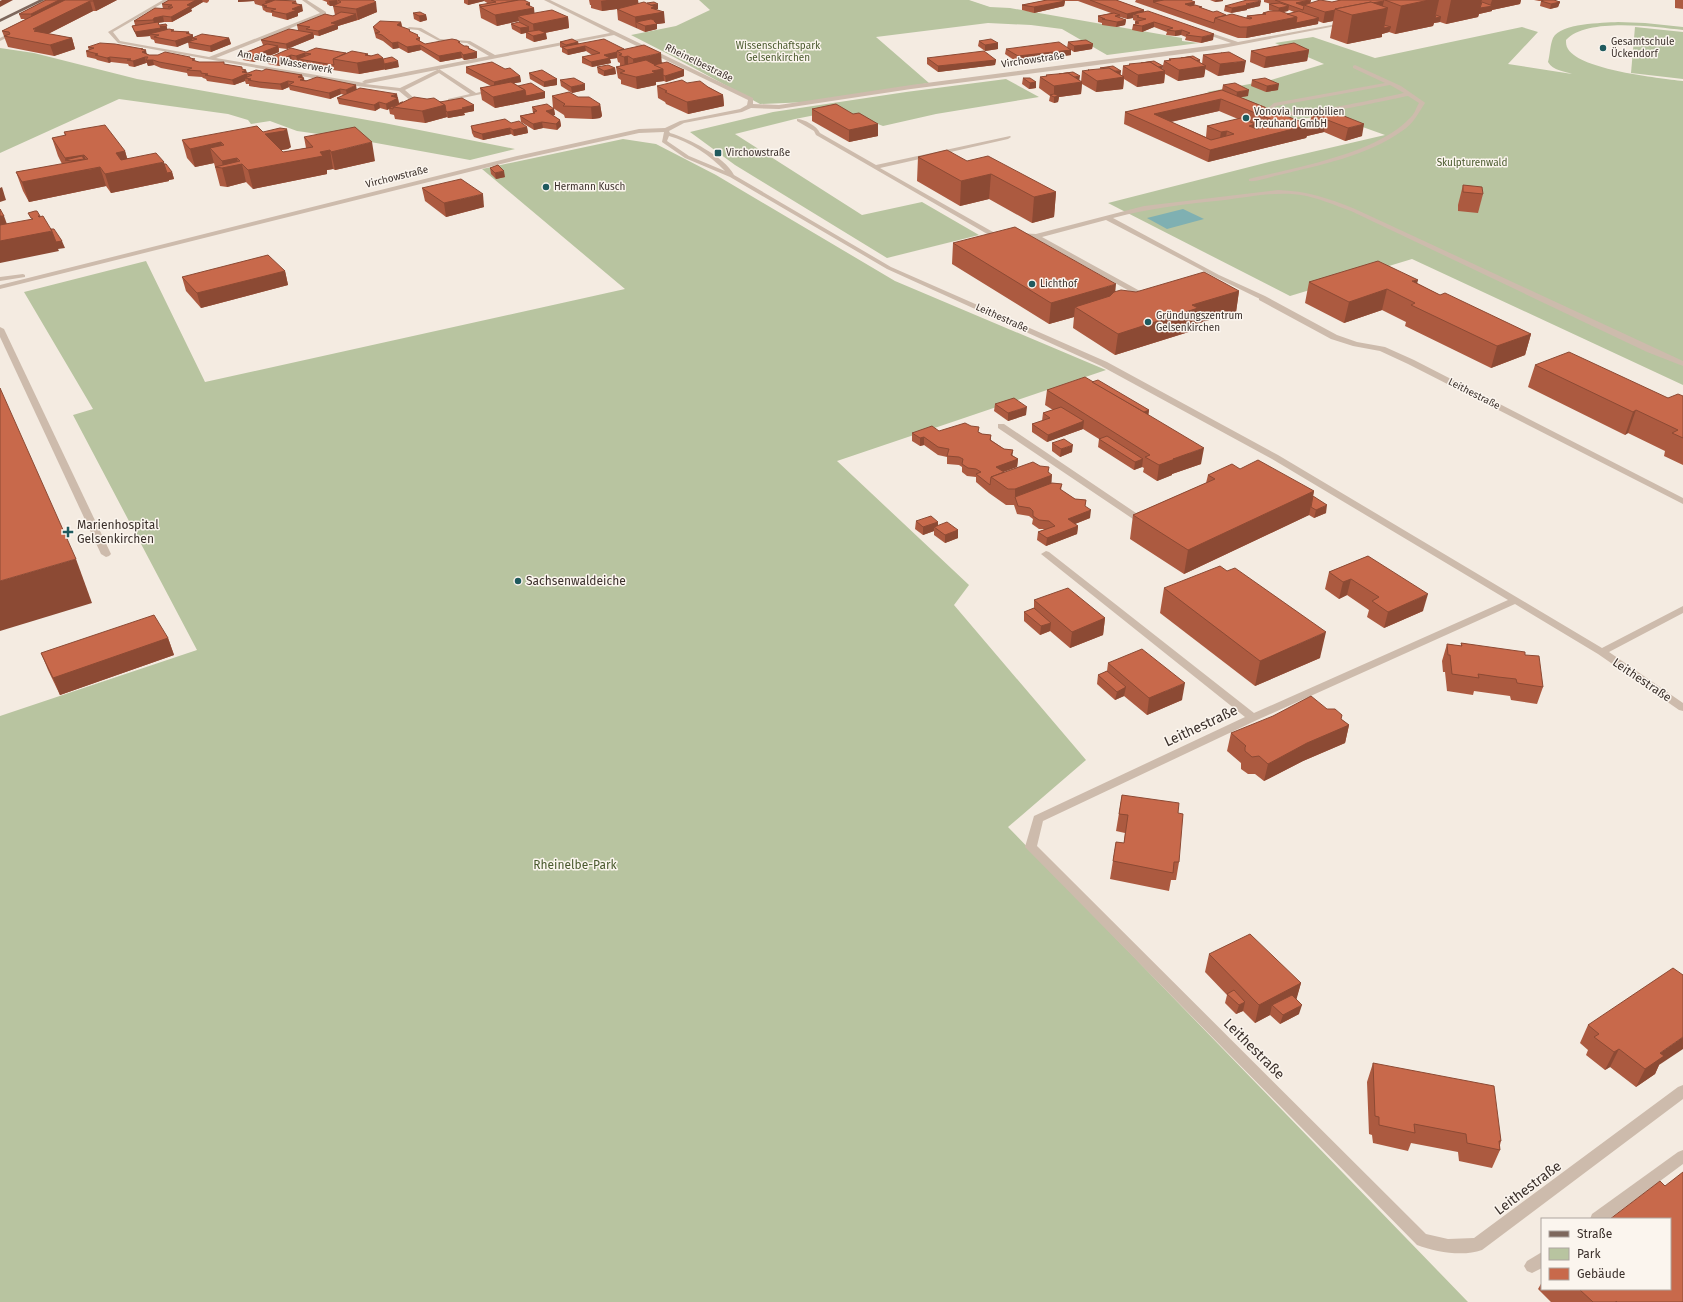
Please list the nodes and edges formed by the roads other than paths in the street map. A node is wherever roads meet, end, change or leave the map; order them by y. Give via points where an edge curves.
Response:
1 (43, 0) edge
2 (166, 0) edge
3 (304, 0) edge
4 (546, 0) edge
5 (0, 21) edge
6 (1352, 22) edge
7 (409, 28) edge
8 (21, 29) edge
9 (1200, 30) edge
10 (616, 33) junction
11 (0, 40) edge
12 (1237, 44) junction
13 (494, 57) junction
14 (210, 58) junction
15 (1355, 67) dead end
16 (437, 70) junction
17 (1391, 83) junction
18 (357, 84) junction
19 (401, 90) junction
20 (496, 91) edge
21 (1409, 94) junction
22 (475, 95) junction
23 (446, 101) edge
24 (432, 104) edge
25 (750, 106) junction
26 (799, 120) dead end
27 (666, 132) junction
28 (1008, 138) dead end
29 (876, 167) junction
30 (732, 176) junction
31 (1251, 180) dead end
32 (1108, 218) junction
33 (1006, 235) edge
34 (1013, 235) edge
35 (1036, 236) junction
36 (72, 270) junction
37 (0, 279) edge
38 (0, 287) edge
39 (1133, 301) edge
40 (0, 329) edge
41 (1683, 364) edge
42 (1002, 426) dead end
43 (1683, 501) edge
44 (1150, 511) edge
45 (106, 554) dead end
46 (1046, 554) dead end
47 (1515, 600) junction
48 (1683, 609) edge
49 (1602, 652) junction
50 (1683, 708) edge
51 (1253, 718) junction
52 (1683, 1091) edge
53 (1683, 1156) edge
54 (1598, 1218) edge

1 - 5 main road
2 - 14 street, Am alten Wasserwerk via 110,32 118,42
3 - 14 street, Am alten Wasserwerk via 324,13
4 - 10 street, Rheinelbestraße
6 - 12 street, Virchowstraße
7 - 13 street via 419,29 439,40 468,42
8 - 11 street
9 - 12 street
10 - 13 street, Am alten Wasserwerk
10 - 25 street, Rheinelbestraße via 751,99
12 - 25 street, Virchowstraße via 779,107
13 - 16 street, Am alten Wasserwerk
14 - 18 street, Am alten Wasserwerk
15 - 17 street
16 - 18 street, Am alten Wasserwerk
16 - 19 street, Am alten Wasserwerk
16 - 22 street
17 - 21 street
17 - 21 street via 1274,105 1271,108 1274,112 1282,114 1303,114
18 - 19 street, Am alten Wasserwerk
19 - 24 street, Am alten Wasserwerk via 413,100
20 - 22 street
21 - 31 street via 1422,103 1414,117 1396,132 1365,150
22 - 23 street
25 - 27 street, Virchowstraße via 742,110 682,122
26 - 29 street via 816,130 818,134
27 - 30 street, Leithestraße via 681,137 723,165
27 - 30 street, Leithestraße via 664,141 670,147 709,168
27 - 36 street, Virchowstraße via 638,131 517,158
28 - 29 street
29 - 33 street via 991,234
30 - 47 street, Leithestraße via 888,268 1104,364 1381,519
32 - 35 street
32 - 41 street via 1144,208 1255,194 1278,192 1314,196 1353,210
32 - 43 street, Leithestraße via 1334,337 1382,349 1411,362
34 - 35 street
35 - 39 street via 1146,298
36 - 37 street, Virchowstraße
36 - 38 street, Virchowstraße
40 - 45 street
42 - 44 street via 1136,517
46 - 51 street, Leithestraße
47 - 49 street, Leithestraße
47 - 51 street, Leithestraße
48 - 49 street, Leithestraße
49 - 50 street, Leithestraße
51 - 52 street, Leithestraße via 1038,819 1031,847 1422,1240 1448,1246 1477,1245
53 - 54 street

